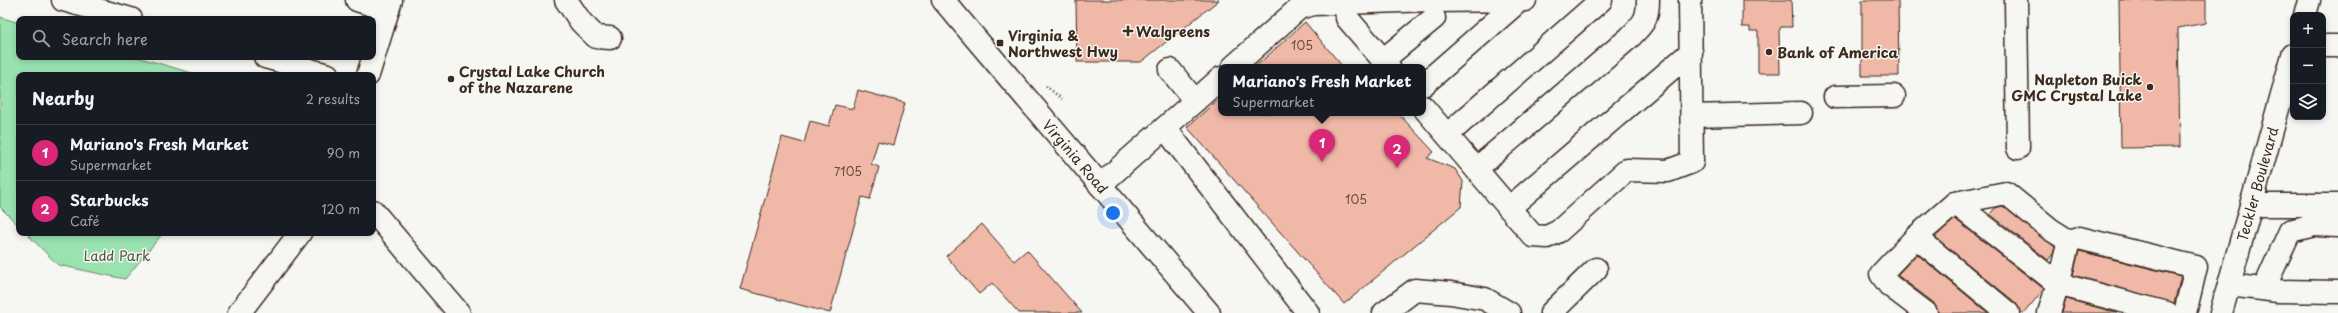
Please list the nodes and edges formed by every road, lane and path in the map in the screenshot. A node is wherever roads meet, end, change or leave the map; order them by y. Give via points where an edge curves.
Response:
1 (64, 0) edge
2 (357, 0) edge
3 (566, 0) edge
4 (943, 0) edge
5 (1474, 0) edge
6 (1520, 0) edge
7 (1525, 0) edge
8 (1601, 0) edge
9 (1648, 0) edge
10 (1690, 0) edge
11 (2016, 0) edge
12 (2309, 0) edge
13 (1345, 1) edge
14 (1391, 1) edge
15 (1299, 4) edge
16 (389, 5) edge
17 (1432, 6) edge
18 (2306, 12) edge
19 (120, 16) edge
20 (2326, 31) edge
21 (2338, 31) edge
22 (610, 38) dead end
23 (2326, 46) edge
24 (2338, 46) edge
25 (376, 48) edge
26 (1690, 52) junction
27 (276, 60) edge
28 (372, 60) edge
29 (1236, 64) edge
30 (1386, 64) edge
31 (2290, 67) edge
32 (1170, 70) dead end
33 (318, 72) edge
34 (369, 72) edge
35 (1218, 81) edge
36 (1426, 82) edge
37 (1046, 86) dead end
38 (1894, 96) dead end
39 (1835, 97) dead end
40 (1062, 99) dead end
41 (1195, 101) junction
42 (1426, 110) edge
43 (1801, 113) dead end
44 (1692, 116) junction
45 (1165, 128) junction
46 (1447, 135) junction
47 (2018, 148) dead end
48 (1476, 169) junction
49 (1100, 185) junction
50 (1955, 204) junction
51 (2251, 205) junction
52 (2338, 205) edge
53 (1509, 208) junction
54 (376, 214) edge
55 (2315, 215) junction
56 (2338, 226) edge
57 (298, 236) edge
58 (1916, 237) junction
59 (2070, 241) junction
60 (1596, 269) dead end
61 (2058, 284) junction
62 (2229, 284) junction
63 (2264, 289) junction
64 (2338, 292) edge
65 (239, 313) edge
66 (459, 313) edge
67 (1209, 313) edge
68 (1308, 313) edge
69 (1384, 313) edge
70 (1509, 313) edge
71 (1550, 313) edge
72 (1926, 313) edge
73 (2008, 313) edge
74 (2048, 313) edge
75 (2167, 313) edge
76 (2185, 313) edge
77 (2221, 313) edge

1 - 19 street
2 - 16 street
3 - 22 street via 581,22 596,37
4 - 49 street, Virginia Road
5 - 6 street
5 - 17 street
6 - 7 street
6 - 36 street
8 - 46 street
9 - 48 street via 1648,14 1644,23 1629,38
10 - 26 street
11 - 47 street
12 - 18 street
13 - 14 street
13 - 15 street
13 - 30 street via 1347,18
14 - 17 street
15 - 29 street
16 - 25 street
17 - 30 street
20 - 21 street
23 - 24 street
26 - 44 street
26 - 53 street
27 - 33 street
28 - 34 street
31 - 51 street, Teckler Boulevard
32 - 41 street
35 - 41 street
37 - 40 path
38 - 39 street
41 - 45 street
42 - 46 street
43 - 44 street
44 - 53 street via 1692,162 1668,171 1626,170 1559,231 1547,237 1533,236
45 - 49 street
45 - 68 street
46 - 48 street
48 - 53 street
49 - 67 street, Virginia Road
50 - 58 street
50 - 59 street via 2006,193 2050,229
50 - 61 street
51 - 55 street
51 - 62 street, Teckler Boulevard
52 - 55 street
54 - 66 street
55 - 56 street
55 - 63 street via 2290,230
57 - 65 street
58 - 72 street via 1881,274 1889,284
58 - 73 street
59 - 61 street
59 - 76 street via 2079,238 2196,267
60 - 71 street
61 - 74 street
61 - 75 street
62 - 63 street
62 - 77 street, Teckler Boulevard
63 - 64 street
69 - 70 street via 1415,290 1451,292 1485,299

